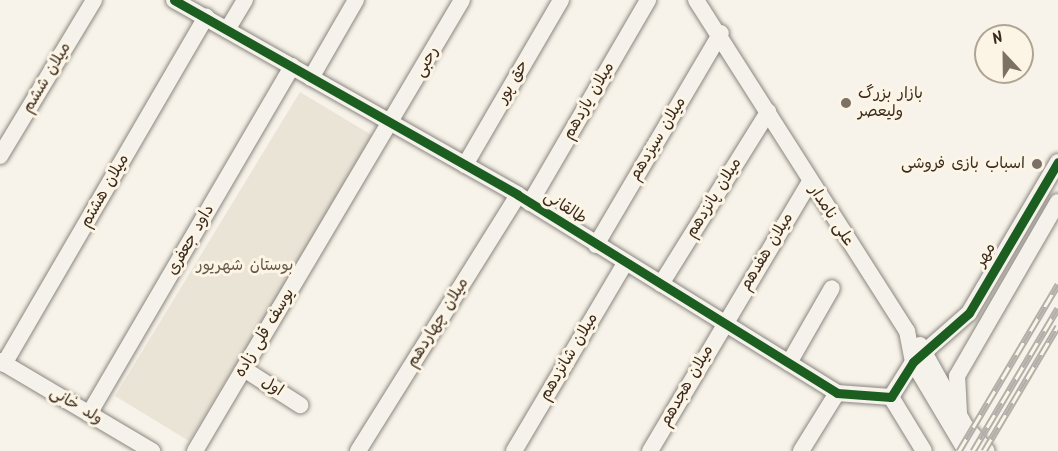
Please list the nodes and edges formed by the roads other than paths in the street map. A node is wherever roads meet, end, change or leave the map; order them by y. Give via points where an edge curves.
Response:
1 (94, 0) edge
2 (174, 0) edge
3 (245, 0) edge
4 (356, 0) edge
5 (462, 0) edge
6 (561, 0) edge
7 (648, 0) edge
8 (696, 0) edge
9 (206, 17) junction
10 (227, 30) junction
11 (721, 33) junction
12 (292, 66) junction
13 (311, 78) junction
14 (768, 112) junction
15 (392, 123) junction
16 (0, 156) edge
17 (1058, 162) edge
18 (465, 165) junction
19 (809, 183) junction
20 (524, 199) junction
21 (1058, 202) edge
22 (596, 245) junction
23 (625, 263) junction
24 (661, 284) junction
25 (832, 288) dead end
26 (724, 322) junction
27 (907, 331) junction
28 (942, 340) junction
29 (927, 353) junction
30 (966, 358) junction
31 (913, 362) junction
32 (2, 363) edge
33 (789, 363) junction
34 (244, 369) junction
35 (837, 393) junction
36 (891, 397) junction
37 (300, 405) dead end
38 (959, 413) junction
39 (89, 414) junction
40 (152, 451) edge
41 (195, 451) edge
42 (358, 451) edge
43 (514, 451) edge
44 (650, 451) edge
45 (801, 451) edge
46 (924, 451) edge
47 (966, 451) edge
48 (987, 451) edge

1 - 16 street, میلان ششم
2 - 9 street, طالقانی
3 - 10 street
4 - 13 street
5 - 15 street, رحبی
6 - 18 street, حق پور
7 - 20 street, میلان یازدهم
8 - 11 street, علی نامدار
9 - 10 street, طالقانی
9 - 32 street, میلان هشتم
10 - 12 street, طالقانی
11 - 14 street, علی نامدار
11 - 22 street, میلان سیزدهم
12 - 13 street, طالقانی
12 - 39 street, داود جعفری
13 - 15 street, طالقانی
14 - 19 street, علی نامدار
14 - 24 street, میلان پانزدهم
15 - 18 street, طالقانی
15 - 34 street, یوسف قلی زاده
17 - 28 street, مهر via 969,313
18 - 20 street, طالقانی
19 - 26 street, میلان هفدهم
19 - 27 street, علی نامدار
20 - 22 street, طالقانی
20 - 42 street, میلان چهاردهم
21 - 30 street
22 - 23 street, طالقانی
23 - 24 street, طالقانی
23 - 43 street, میلان شانزدهم
24 - 26 street, طالقانی
25 - 33 street
26 - 33 street, طالقانی
26 - 44 street, میلان هجدهم
27 - 29 street
27 - 31 street, علی نامدار
28 - 29 street, مهر
28 - 30 street via 939,351 944,362
29 - 31 street
29 - 38 street
30 - 38 street via 957,376
31 - 36 street
31 - 47 street, علی نامدار via 954,437
32 - 39 street, ولد خانی
33 - 35 street, طالقانی
34 - 37 street, اول
34 - 41 street, یوسف قلی زاده
35 - 36 street, طالقانی
35 - 45 street
36 - 46 street
38 - 48 street
39 - 40 street, ولد خانی

